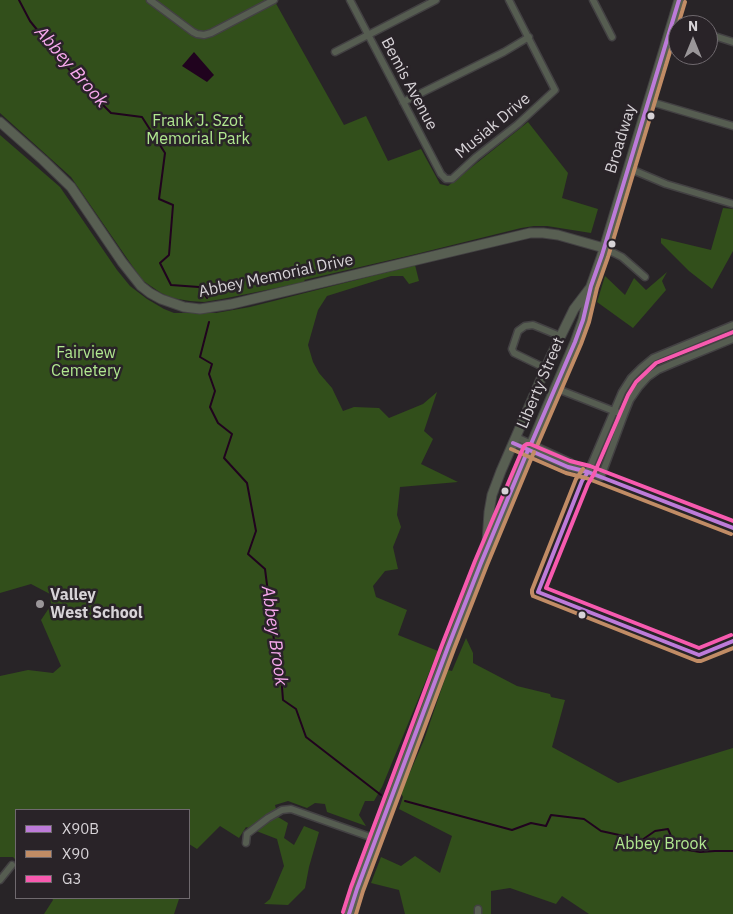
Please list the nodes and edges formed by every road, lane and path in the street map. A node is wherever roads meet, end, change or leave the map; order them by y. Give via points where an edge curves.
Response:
1 (150, 0) edge
2 (274, 0) edge
3 (350, 0) edge
4 (436, 0) edge
5 (509, 0) edge
6 (593, 0) edge
7 (679, 0) edge
8 (676, 15) edge
9 (368, 35) junction
10 (529, 37) junction
11 (612, 37) dead end
12 (718, 37) edge
13 (733, 42) edge
14 (668, 44) edge
15 (335, 52) dead end
16 (648, 101) junction
17 (403, 102) junction
18 (0, 122) edge
19 (733, 126) edge
20 (628, 168) junction
21 (446, 179) joint
22 (733, 204) edge
23 (604, 248) junction
24 (645, 277) dead end
25 (592, 286) junction
26 (586, 310) joint
27 (568, 320) joint
28 (733, 325) edge
29 (560, 336) junction
30 (733, 339) edge
31 (546, 368) junction
32 (555, 388) junction
33 (613, 411) junction
34 (624, 415) junction
35 (514, 440) junction
36 (530, 447) junction
37 (588, 472) junction
38 (487, 550) junction
39 (376, 839) junction
40 (246, 843) dead end
41 (12, 865) dead end
42 (0, 880) edge
43 (349, 914) edge

1 - 2 street via 189,30 204,35
3 - 9 street, Bemis Avenue
4 - 9 street
5 - 10 street
6 - 11 street
7 - 8 main road, Broadway
9 - 15 street
9 - 17 street, Bemis Avenue
10 - 17 street
10 - 21 street, Musiak Drive via 555,90 452,179
12 - 13 street
14 - 16 main road, Broadway
16 - 19 street
16 - 20 main road, Broadway
17 - 21 street, Bemis Avenue
18 - 23 main road, Abbey Memorial Drive via 71,187 141,286 161,299 184,307 200,309 232,304 525,234 558,235
20 - 22 street via 666,184
20 - 23 main road, Broadway
23 - 24 street via 622,257
23 - 25 main road, Broadway
25 - 26 main road, Broadway
25 - 27 main road, Broadway
26 - 32 main road, Liberty Street via 576,342
27 - 29 main road, Liberty Street
28 - 33 street via 653,358 631,378
29 - 31 main road, Liberty Street
29 - 31 street via 534,325 518,331 513,351
30 - 34 street via 658,370 638,387
31 - 35 main road, Liberty Street
32 - 33 street
32 - 36 main road, Liberty Street
33 - 34 street
33 - 37 street
34 - 37 street via 601,478
35 - 36 street
35 - 38 main road, Liberty Street via 492,495
36 - 37 street via 568,467
36 - 38 main road, Liberty Street
38 - 39 main road, Liberty Street
39 - 40 street via 291,809 268,818 247,834
39 - 43 main road, Liberty Street
41 - 42 street

